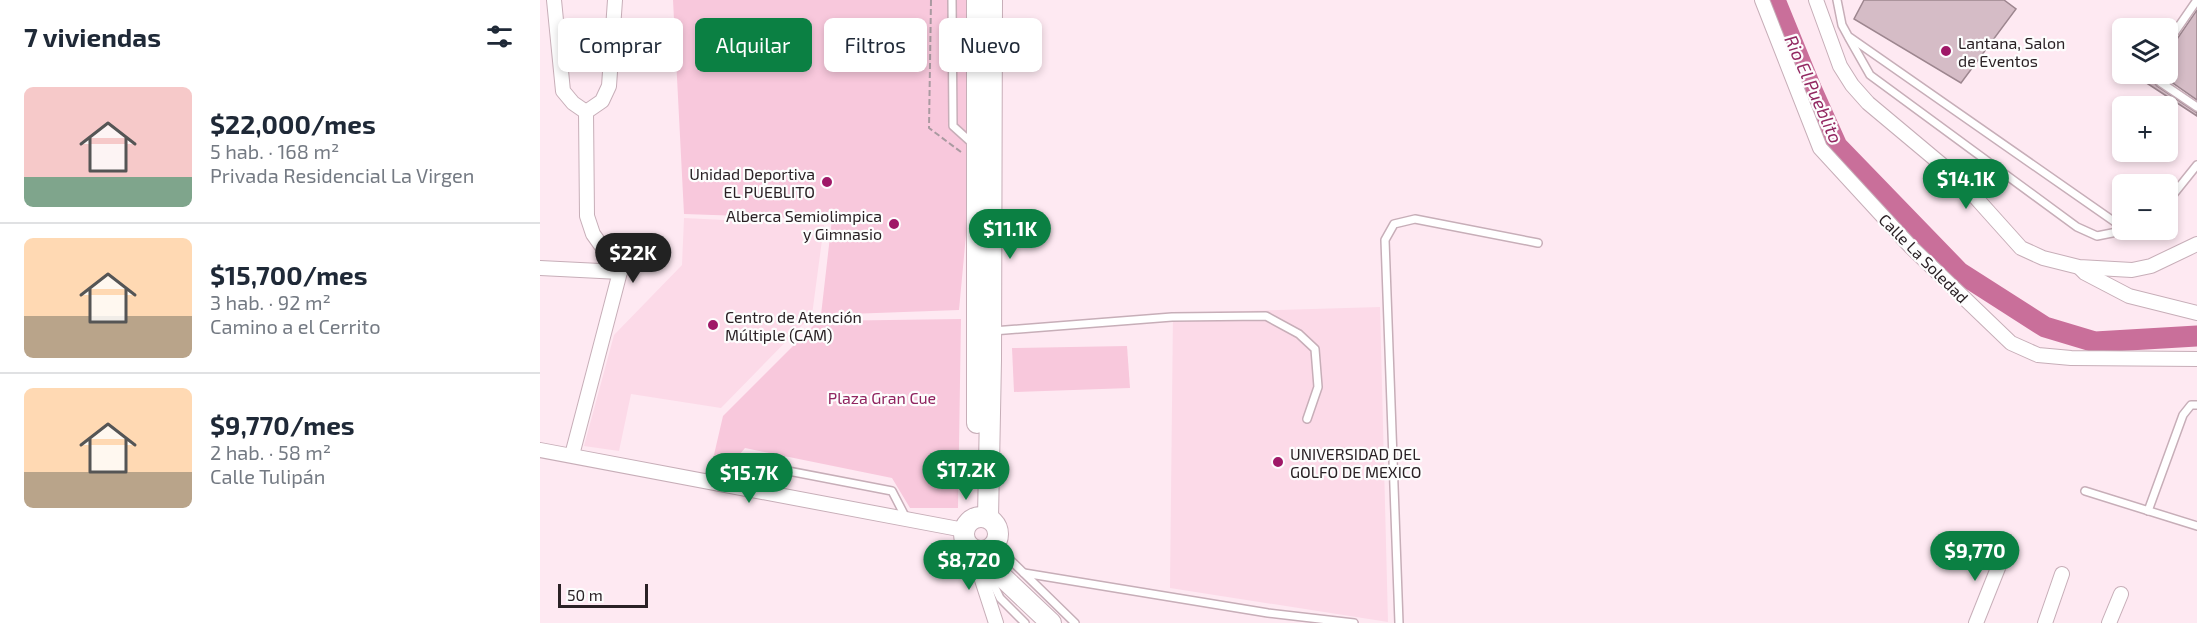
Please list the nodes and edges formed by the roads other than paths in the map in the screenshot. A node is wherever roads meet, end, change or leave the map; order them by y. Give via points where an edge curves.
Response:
1 (554, 0) edge
2 (615, 0) edge
3 (952, 0) edge
4 (977, 0) edge
5 (992, 0) edge
6 (1762, 0) edge
7 (1816, 0) edge
8 (1837, 0) edge
9 (2197, 0) edge
10 (2178, 28) edge
11 (1848, 36) junction
12 (2163, 84) edge
13 (2197, 107) edge
14 (586, 112) junction
15 (982, 154) junction
16 (2197, 165) edge
17 (2178, 189) edge
18 (2112, 220) edge
19 (2112, 232) edge
20 (1538, 243) dead end
21 (2197, 244) edge
22 (2079, 267) junction
23 (540, 268) edge
24 (620, 272) junction
25 (2197, 313) edge
26 (991, 331) junction
27 (2197, 359) edge
28 (2197, 405) edge
29 (1307, 419) dead end
30 (540, 450) edge
31 (572, 455) junction
32 (734, 485) junction
33 (2085, 491) dead end
34 (2148, 511) junction
35 (983, 517) junction
36 (906, 518) junction
37 (2197, 526) edge
38 (964, 530) junction
39 (985, 551) junction
40 (2004, 553) dead end
41 (1024, 573) junction
42 (2062, 574) dead end
43 (2121, 594) dead end
44 (996, 623) edge
45 (1025, 623) edge
46 (1051, 623) edge
47 (1075, 623) edge
48 (1354, 623) edge
49 (1399, 623) edge
50 (1976, 623) edge
51 (2044, 623) edge
52 (2109, 623) edge

1 - 14 street via 563,91
2 - 14 street via 609,86 602,101
3 - 15 lane via 953,126
4 - 15 street
5 - 15 street
6 - 27 street, Calle La Soledad via 1820,148 1911,247 2011,343 2037,355 2071,358
7 - 22 street via 1840,66 1868,103 1960,180 2021,248
8 - 11 lane
9 - 10 lane
11 - 18 lane
11 - 19 lane via 1870,75 2077,227 2097,236
12 - 13 lane
14 - 24 street via 586,216 593,234
15 - 26 street
15 - 35 street
16 - 17 lane
20 - 49 lane via 1415,219 1394,224 1385,240
21 - 22 street via 2151,266 2132,270
22 - 25 street via 2128,296
23 - 24 street
24 - 31 street
26 - 29 lane via 1172,317 1266,316 1299,334 1315,349 1318,387
26 - 35 street
28 - 34 lane via 2191,405 2183,415
30 - 31 street
31 - 32 street
32 - 36 street
32 - 36 lane via 757,465 892,491
33 - 34 lane
34 - 37 lane
35 - 38 street via 967,524
35 - 39 street via 998,529 998,537
36 - 38 street
38 - 39 street via 964,537
39 - 41 lane
39 - 44 street
39 - 45 lane via 1000,598
39 - 46 street via 996,571
40 - 50 street
41 - 47 lane
41 - 48 lane
42 - 51 street
43 - 52 street

